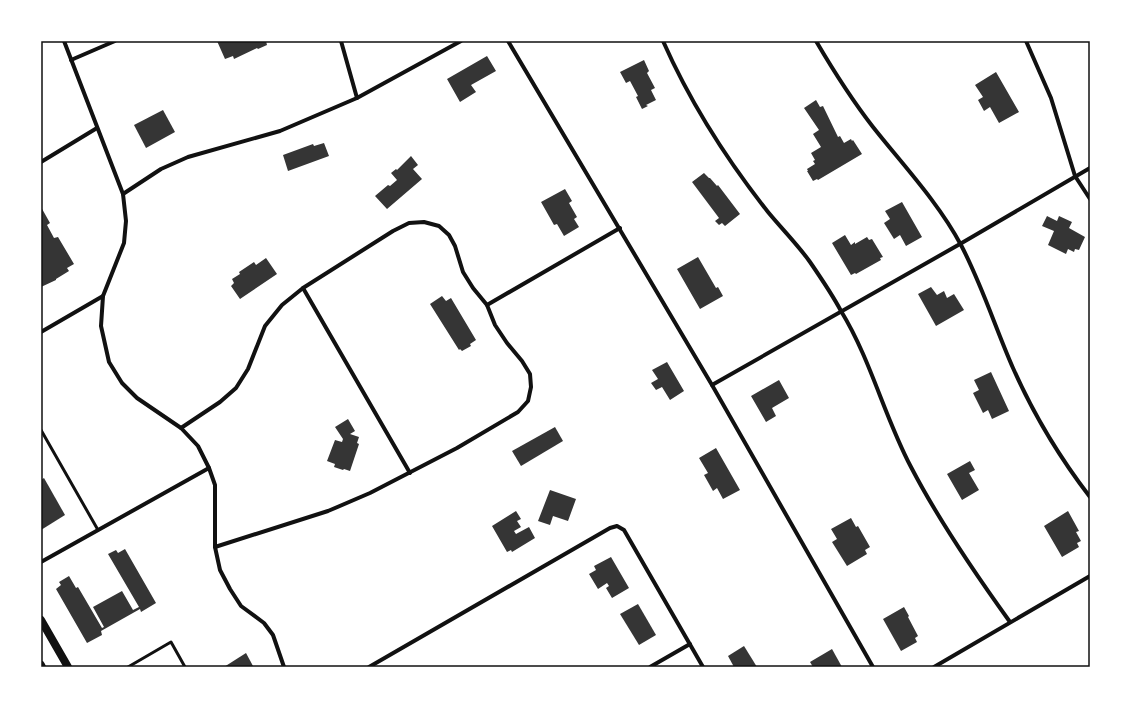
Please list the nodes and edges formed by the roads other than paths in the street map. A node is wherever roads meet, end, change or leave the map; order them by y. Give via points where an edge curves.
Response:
1 (64, 41) edge
2 (115, 41) edge
3 (341, 41) edge
4 (461, 41) edge
5 (508, 41) edge
6 (664, 41) edge
7 (816, 41) edge
8 (1026, 41) edge
9 (71, 60) junction
10 (357, 98) junction
11 (97, 128) junction
12 (41, 162) edge
13 (1090, 168) edge
14 (1075, 176) junction
15 (122, 194) junction
16 (1090, 199) edge
17 (620, 228) junction
18 (960, 244) junction
19 (303, 288) junction
20 (103, 296) junction
21 (488, 305) junction
22 (842, 311) junction
23 (41, 332) edge
24 (712, 385) junction
25 (181, 428) junction
26 (41, 430) edge
27 (209, 468) junction
28 (410, 473) junction
29 (1090, 497) edge
30 (98, 530) junction
31 (215, 546) junction
32 (41, 562) edge
33 (1090, 576) edge
34 (41, 620) edge
35 (1010, 622) junction
36 (690, 644) junction
37 (135, 663) junction
38 (68, 667) edge
39 (128, 667) edge
40 (137, 667) edge
41 (185, 667) edge
42 (284, 667) edge
43 (370, 667) edge
44 (650, 667) edge
45 (703, 667) edge
46 (873, 667) edge
47 (934, 667) edge

1 - 9 street
2 - 9 street
3 - 10 street
4 - 10 street
5 - 17 street
6 - 22 street via 693,101 736,169 809,261
7 - 18 street via 830,66 938,210
8 - 14 street via 1051,98
9 - 11 street
10 - 15 street via 280,131 188,157 161,169
11 - 12 street
11 - 15 street
13 - 14 street
14 - 16 street
14 - 18 street
15 - 20 street via 126,221 124,242
17 - 21 street
17 - 24 street
18 - 22 street
18 - 29 street via 980,285 1013,368 1034,410 1074,476
19 - 21 street via 392,231 409,223 424,222 439,226 449,234 464,272 473,288
19 - 25 street via 282,305 265,326 248,369 236,388
19 - 28 street
20 - 23 street
20 - 25 street via 102,326 109,362 122,383 137,398
21 - 28 street via 495,325 530,374 528,401 518,412
22 - 24 street
22 - 35 street via 865,356 910,466 961,552
24 - 46 street
25 - 27 street via 198,446
26 - 30 lane
27 - 30 street
27 - 31 street via 215,485
28 - 31 street via 328,510
30 - 32 street
31 - 42 street via 220,570 230,589 241,606 264,624 273,635
33 - 35 street
34 - 38 main road
35 - 47 street
36 - 43 street via 624,530 617,526
36 - 44 street
36 - 45 street
37 - 39 lane
37 - 40 lane
37 - 41 lane via 170,642

